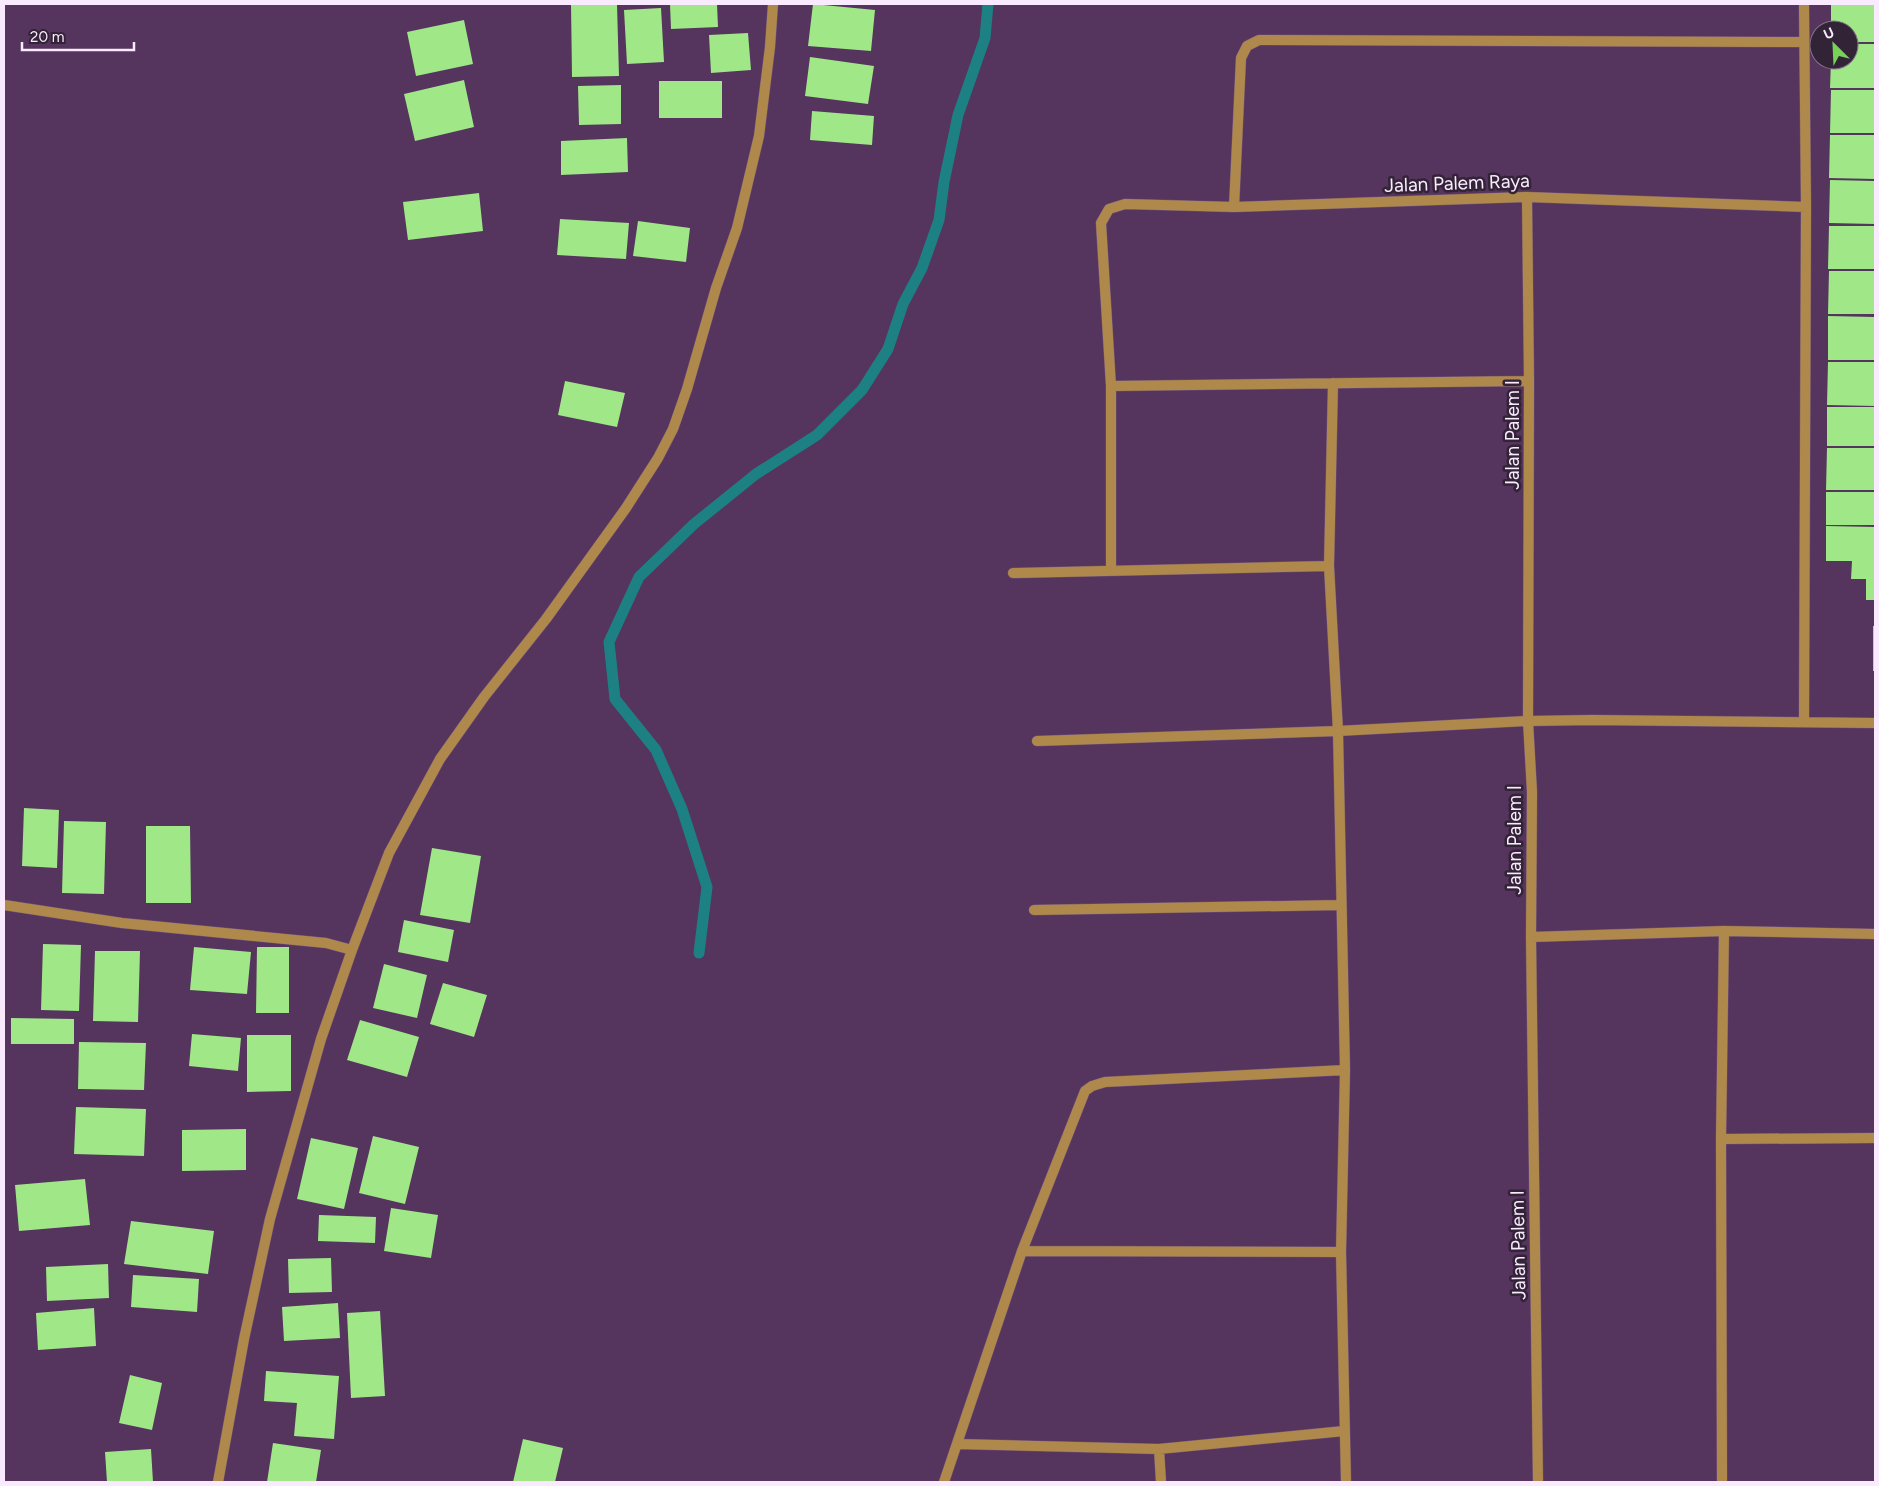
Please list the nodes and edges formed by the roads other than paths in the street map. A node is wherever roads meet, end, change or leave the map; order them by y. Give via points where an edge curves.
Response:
1 (773, 4) edge
2 (1804, 4) edge
3 (1803, 42) junction
4 (1527, 197) junction
5 (1234, 207) junction
6 (1806, 207) junction
7 (1529, 381) junction
8 (1333, 383) junction
9 (1111, 386) junction
10 (1329, 566) junction
11 (1111, 571) junction
12 (1013, 573) dead end
13 (1528, 721) junction
14 (1804, 722) junction
15 (1875, 724) edge
16 (1338, 731) junction
17 (1036, 741) dead end
18 (4, 905) edge
19 (1341, 905) junction
20 (1034, 910) dead end
21 (1724, 932) junction
22 (1875, 934) edge
23 (1531, 937) junction
24 (352, 950) junction
25 (1345, 1070) junction
26 (1875, 1138) edge
27 (1721, 1140) junction
28 (1022, 1251) junction
29 (1341, 1252) junction
30 (1344, 1431) junction
31 (957, 1444) junction
32 (1159, 1449) junction
33 (218, 1482) edge
34 (944, 1482) edge
35 (1161, 1482) edge
36 (1346, 1482) edge
37 (1538, 1482) edge
38 (1722, 1482) edge

1 - 24 street via 759,136 738,228 716,288 674,429 626,508 440,759 390,854
2 - 3 street
3 - 5 street via 1259,40 1247,46 1241,58
3 - 6 street
4 - 5 street, Jalan Palem Raya
4 - 6 street, Jalan Palem Raya
4 - 7 street, Jalan Palem I
5 - 9 street, Jalan Palem Raya via 1125,204 1109,209 1100,223
6 - 14 street
7 - 8 street
7 - 13 street, Jalan Palem I
8 - 9 street
8 - 10 street
9 - 11 street
10 - 11 street
10 - 16 street
11 - 12 street
13 - 14 street
13 - 16 street
13 - 23 street, Jalan Palem I via 1532,792
14 - 15 street
16 - 17 street
16 - 19 street
18 - 24 street via 122,923 326,944
19 - 20 street
19 - 25 street
21 - 22 street
21 - 23 street
21 - 27 street
23 - 37 street, Jalan Palem I
24 - 33 street via 322,1039 270,1219
25 - 28 street via 1105,1082 1092,1086 1085,1091
25 - 29 street
26 - 27 street
27 - 38 street
28 - 29 street
28 - 31 street
29 - 30 street
30 - 32 street
30 - 36 street
31 - 32 street
31 - 34 street
32 - 35 street

